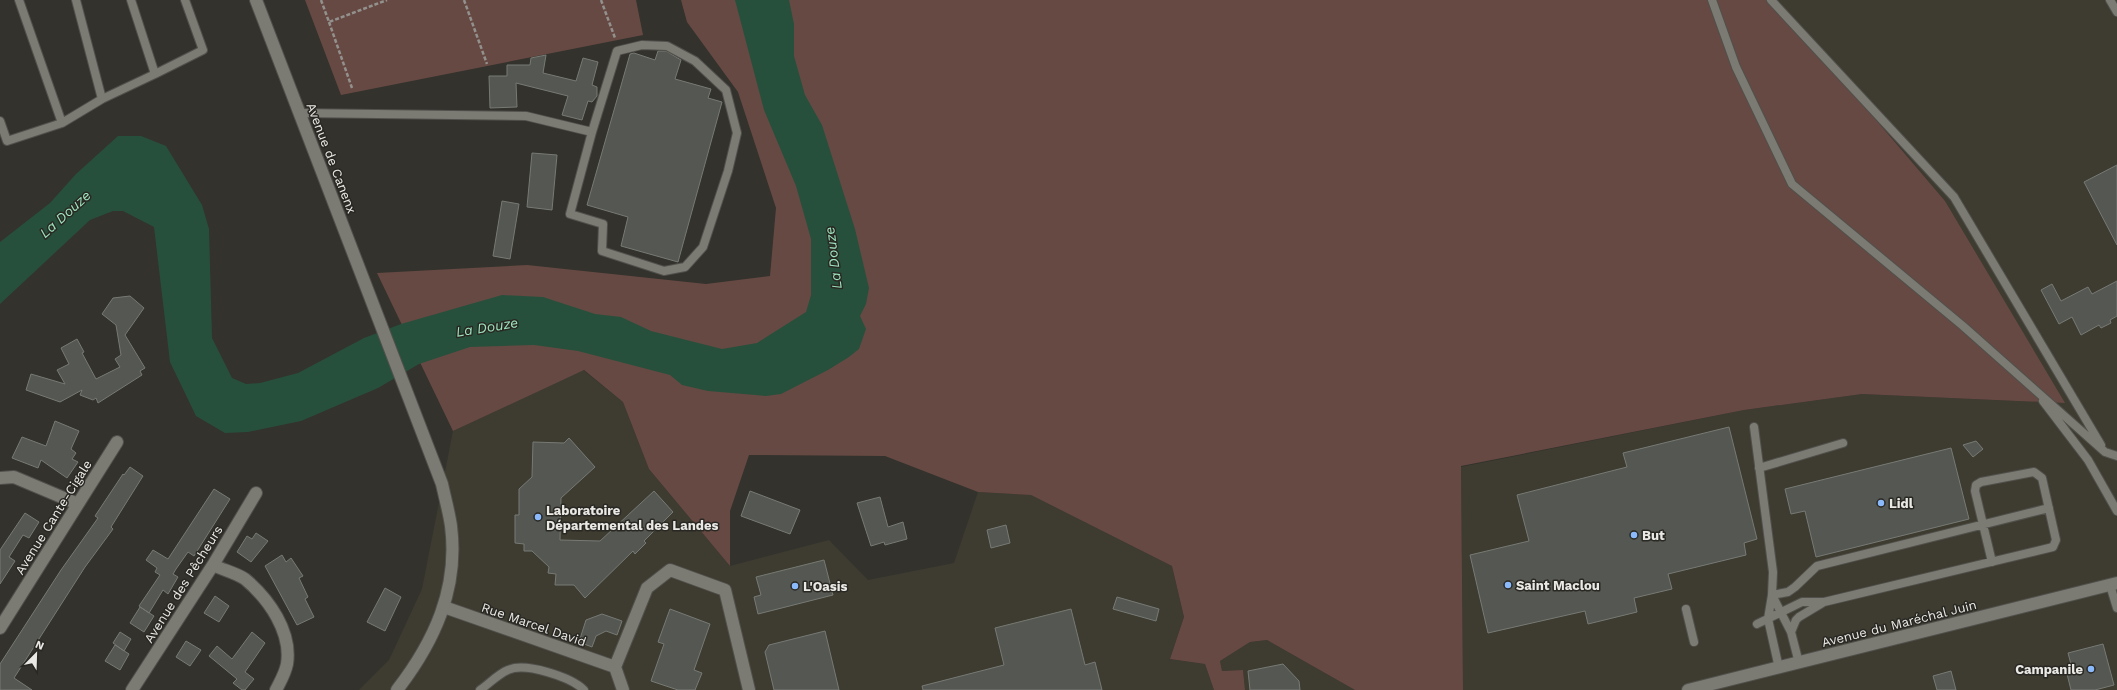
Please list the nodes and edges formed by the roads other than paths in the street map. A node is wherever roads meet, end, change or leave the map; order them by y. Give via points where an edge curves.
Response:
1 (19, 0) edge
2 (76, 0) edge
3 (131, 0) edge
4 (185, 0) edge
5 (256, 0) edge
6 (1712, 0) edge
7 (1771, 0) edge
8 (2110, 0) edge
9 (2117, 12) edge
10 (154, 74) junction
11 (102, 99) junction
12 (300, 113) junction
13 (0, 121) edge
14 (62, 123) junction
15 (592, 132) junction
16 (2031, 386) junction
17 (1754, 427) dead end
18 (117, 442) dead end
19 (1843, 443) dead end
20 (2105, 452) junction
21 (2117, 456) edge
22 (1759, 468) junction
23 (0, 478) edge
24 (256, 493) dead end
25 (78, 504) junction
26 (2049, 508) junction
27 (2117, 511) edge
28 (1983, 524) junction
29 (1992, 562) junction
30 (214, 565) junction
31 (2114, 584) edge
32 (1772, 595) junction
33 (1824, 602) junction
34 (444, 607) junction
35 (2117, 608) edge
36 (1686, 609) dead end
37 (1782, 612) junction
38 (1768, 619) junction
39 (1757, 624) dead end
40 (0, 628) edge
41 (1791, 632) junction
42 (1694, 642) dead end
43 (1799, 663) junction
44 (615, 667) junction
45 (1779, 668) junction
46 (132, 690) edge
47 (276, 690) edge
48 (397, 690) edge
49 (480, 690) edge
50 (584, 690) edge
51 (623, 690) edge
52 (749, 690) edge
53 (1688, 690) edge

1 - 14 lane
2 - 11 lane
3 - 10 lane
4 - 10 lane via 203,50
5 - 12 street, Avenue de Canenx
6 - 16 lane via 1736,67 1792,184
7 - 20 lane via 1954,197
8 - 9 lane
10 - 11 lane
11 - 14 lane
12 - 15 lane via 526,116
12 - 34 street, Avenue de Canenx via 442,484 451,526 452,569
13 - 14 lane via 7,141
15 - 15 lane via 617,51 642,45 667,46 695,61 726,90 737,133 728,171 703,247 686,267 664,271 602,251 603,224 570,214
16 - 20 lane
16 - 27 lane via 2088,460
17 - 22 lane
18 - 25 street, Avenue Cante-Cigale
19 - 22 lane
20 - 21 lane
22 - 32 lane via 1773,572
23 - 25 street via 14,477
24 - 30 street, Avenue des Pêcheurs
25 - 40 street, Avenue Cante-Cigale
26 - 28 lane
26 - 28 lane via 2042,478 2034,472 1981,482 1976,485 1975,491
26 - 29 lane via 2056,540 2053,547
28 - 29 lane
28 - 32 lane via 1817,566 1795,588
29 - 33 lane
30 - 46 street, Avenue des Pêcheurs
30 - 47 street via 244,579 277,616 288,655 287,666
31 - 35 lane
31 - 43 street, Avenue du Maréchal Juin
32 - 37 lane
32 - 38 lane
33 - 37 lane via 1802,602
33 - 41 lane via 1799,617
34 - 44 street, Rue Marcel David
34 - 48 street via 434,634 419,662
36 - 42 lane
37 - 38 lane
37 - 41 lane
38 - 39 lane
38 - 45 lane
41 - 43 lane
43 - 45 street, Avenue du Maréchal Juin
44 - 51 street
44 - 52 street via 647,588 670,570 725,590
45 - 53 street, Avenue du Maréchal Juin
49 - 50 lane via 508,670 528,666 572,682

